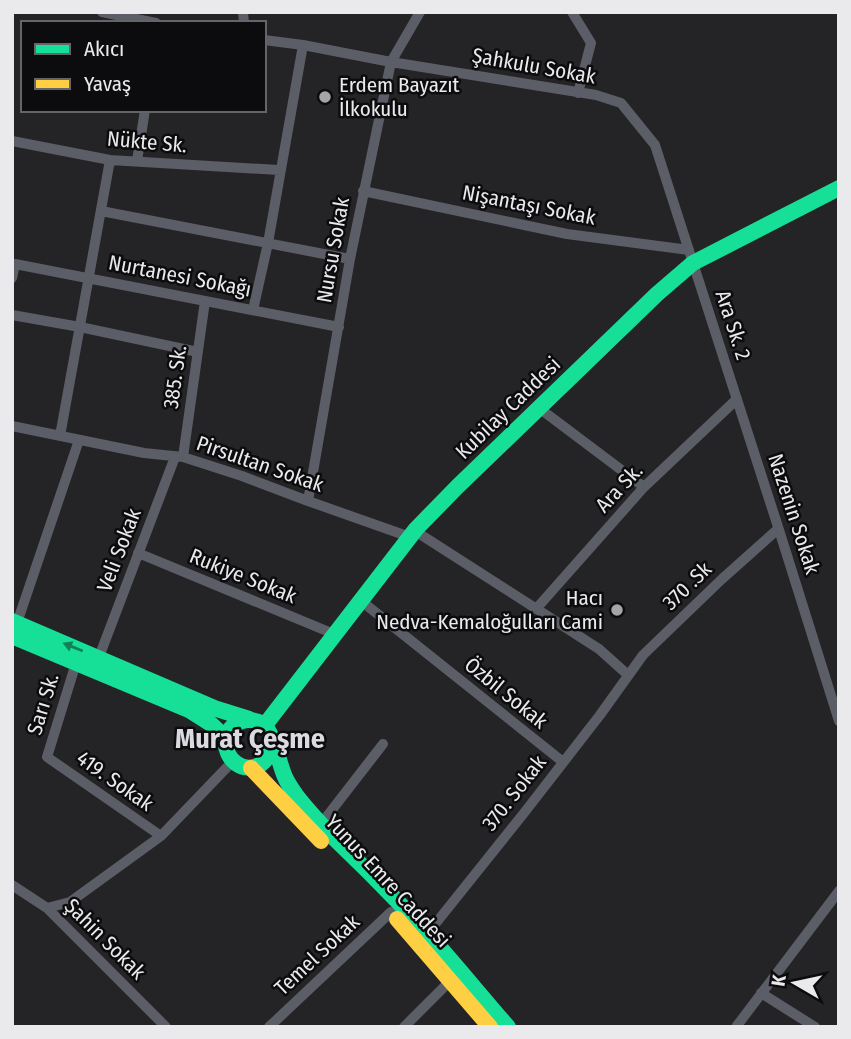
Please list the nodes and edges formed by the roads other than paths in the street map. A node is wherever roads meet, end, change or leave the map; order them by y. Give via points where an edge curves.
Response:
1 (102, 12) edge
2 (420, 12) edge
3 (572, 12) edge
4 (146, 21) edge
5 (266, 40) edge
6 (303, 45) junction
7 (391, 62) junction
8 (579, 93) junction
9 (145, 112) edge
10 (12, 141) edge
11 (110, 160) junction
12 (137, 162) junction
13 (279, 170) junction
14 (839, 188) edge
15 (363, 191) junction
16 (101, 211) junction
17 (268, 243) junction
18 (691, 256) junction
19 (350, 259) junction
20 (12, 278) edge
21 (89, 278) junction
22 (205, 301) junction
23 (253, 310) junction
24 (12, 315) edge
25 (80, 327) junction
26 (338, 327) junction
27 (198, 352) junction
28 (737, 399) junction
29 (539, 408) junction
30 (12, 426) edge
31 (60, 436) junction
32 (79, 440) junction
33 (179, 457) junction
34 (645, 487) junction
35 (308, 501) junction
36 (778, 528) junction
37 (412, 534) junction
38 (138, 554) junction
39 (360, 600) junction
40 (536, 609) junction
41 (14, 626) edge
42 (334, 634) junction
43 (99, 657) junction
44 (76, 663) junction
45 (628, 675) junction
46 (249, 719) junction
47 (839, 721) edge
48 (265, 725) junction
49 (226, 738) junction
50 (383, 744) dead end
51 (273, 747) junction
52 (47, 757) joint
53 (233, 761) junction
54 (563, 762) junction
55 (251, 768) junction
56 (321, 824) junction
57 (161, 836) junction
58 (12, 885) edge
59 (837, 896) edge
60 (47, 908) junction
61 (391, 912) junction
62 (428, 933) junction
63 (451, 980) junction
64 (761, 993) junction
65 (166, 1027) edge
66 (269, 1027) edge
67 (404, 1027) edge
68 (490, 1027) edge
69 (508, 1027) edge
70 (736, 1027) edge
71 (815, 1027) edge

1 - 4 street
2 - 7 street, Nursu Sokak
3 - 8 street via 590,43
5 - 6 street, Şahkulu Sokak
6 - 7 street, Şahkulu Sokak
6 - 13 street
7 - 8 street, Şahkulu Sokak
7 - 15 street, Nursu Sokak
8 - 18 street, Şahkulu Sokak via 621,103 655,145
9 - 12 street
10 - 11 street, Nükte Sk.
11 - 12 street, Nükte Sk.
11 - 16 street
12 - 13 street, Nükte Sk.
13 - 17 street
14 - 18 main road, Kubilay Caddesi
15 - 18 street, Nişantaşı Sokak
15 - 19 street, Nursu Sokak
16 - 17 street
16 - 21 street
17 - 19 street
17 - 23 street
18 - 28 street, Ara Sk. 2
18 - 29 main road, Kubilay Caddesi
19 - 26 street, Nursu Sokak
20 - 21 street, Nurtanesi Sokağı via 15,264
21 - 22 street, Nurtanesi Sokağı
21 - 25 street
22 - 23 street, Nurtanesi Sokağı
22 - 27 street, 385. Sk.
23 - 26 street, Nurtanesi Sokağı
24 - 25 street
25 - 27 street
25 - 31 street
26 - 35 street, Nursu Sokak
27 - 33 street, 385. Sk.
28 - 34 street, Ara Sk.
28 - 36 street, Nazenin Sokak
29 - 34 street
29 - 37 main road, Kubilay Caddesi
30 - 31 street, Pirsultan Sokak
31 - 32 street, Pirsultan Sokak
32 - 33 street, Pirsultan Sokak
32 - 41 street
33 - 35 street, Pirsultan Sokak
33 - 38 street, Veli Sokak
34 - 40 street, Ara Sk.
35 - 37 street, Pirsultan Sokak
36 - 45 street, 370 .Sk via 643,655
36 - 47 street, Nazenin Sokak
37 - 39 main road, Kubilay Caddesi
37 - 40 street, Pirsultan Sokak
38 - 42 street, Rukiye Sokak
38 - 43 street, Veli Sokak
39 - 42 main road, Kubilay Caddesi
39 - 54 street, Özbil Sokak
40 - 45 street, Pirsultan Sokak via 599,649
43 -> 41 main road
41 - 44 main road
42 - 48 main road, Kubilay Caddesi
43 - 46 main road
44 - 49 main road via 189,710
44 - 52 street, Sarı Sk.
45 - 54 street, 370. Sokak
46 - 48 main road
46 - 49 main road via 232,727
48 - 51 main road
49 - 53 main road via 226,751
50 - 56 street
51 - 55 main road via 266,761
51 - 56 main road via 286,779
52 - 57 street, 419. Sokak
53 - 55 main road
53 - 57 street
54 - 62 street, 370. Sokak
55 - 61 main road, Yunus Emre Caddesi
56 - 62 main road
57 - 60 street via 70,902
58 - 60 street, Şahin Sokak
59 - 64 street
60 - 65 street, Şahin Sokak
61 - 63 main road, Yunus Emre Caddesi
61 - 66 street, Temel Sokak
62 - 69 main road
63 - 67 street
63 - 68 main road, Yunus Emre Caddesi
64 - 70 street
64 - 71 street

